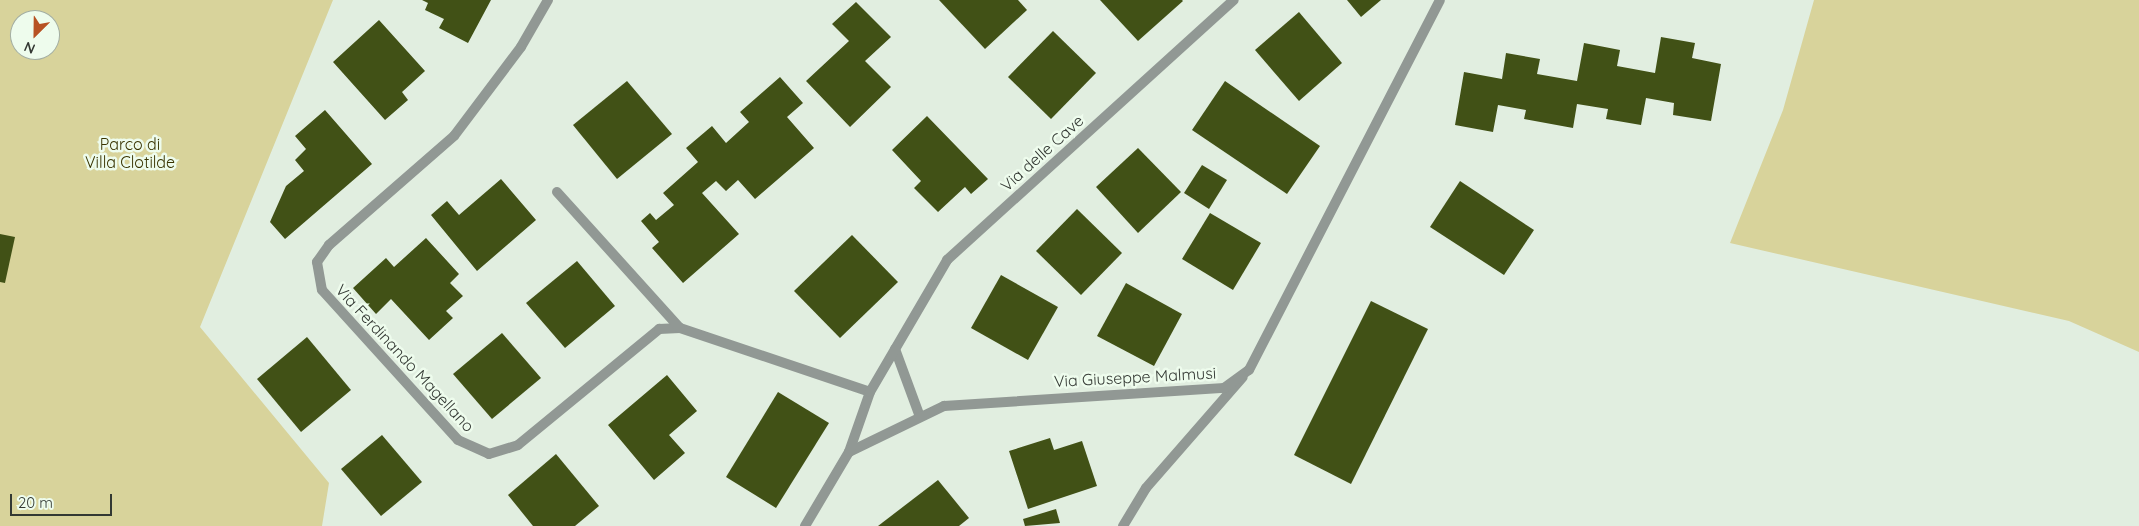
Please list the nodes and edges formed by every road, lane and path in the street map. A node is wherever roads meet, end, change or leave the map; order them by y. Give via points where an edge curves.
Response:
1 (548, 0) edge
2 (1233, 0) edge
3 (1440, 0) edge
4 (557, 192) dead end
5 (680, 328) junction
6 (896, 349) junction
7 (1249, 370) junction
8 (870, 392) junction
9 (920, 417) junction
10 (849, 452) junction
11 (805, 526) edge
12 (1123, 526) edge

1 - 5 street, Via Ferdinando Magellano via 521,47 454,136 329,245 318,262 322,290 458,440 489,454 518,445 659,329
2 - 6 street, Via delle Cave via 947,260
3 - 7 street, Via Giuseppe Malmusi
4 - 5 street, Via Ferdinando Magellano
5 - 8 street, Via Ferdinando Magellano
6 - 8 street, Via delle Cave
6 - 9 street
7 - 9 street, Via Giuseppe Malmusi via 1224,388 992,400 944,406
7 - 12 street via 1146,488
8 - 10 street, Via delle Cave
9 - 10 street, Via Giuseppe Malmusi
10 - 11 street

